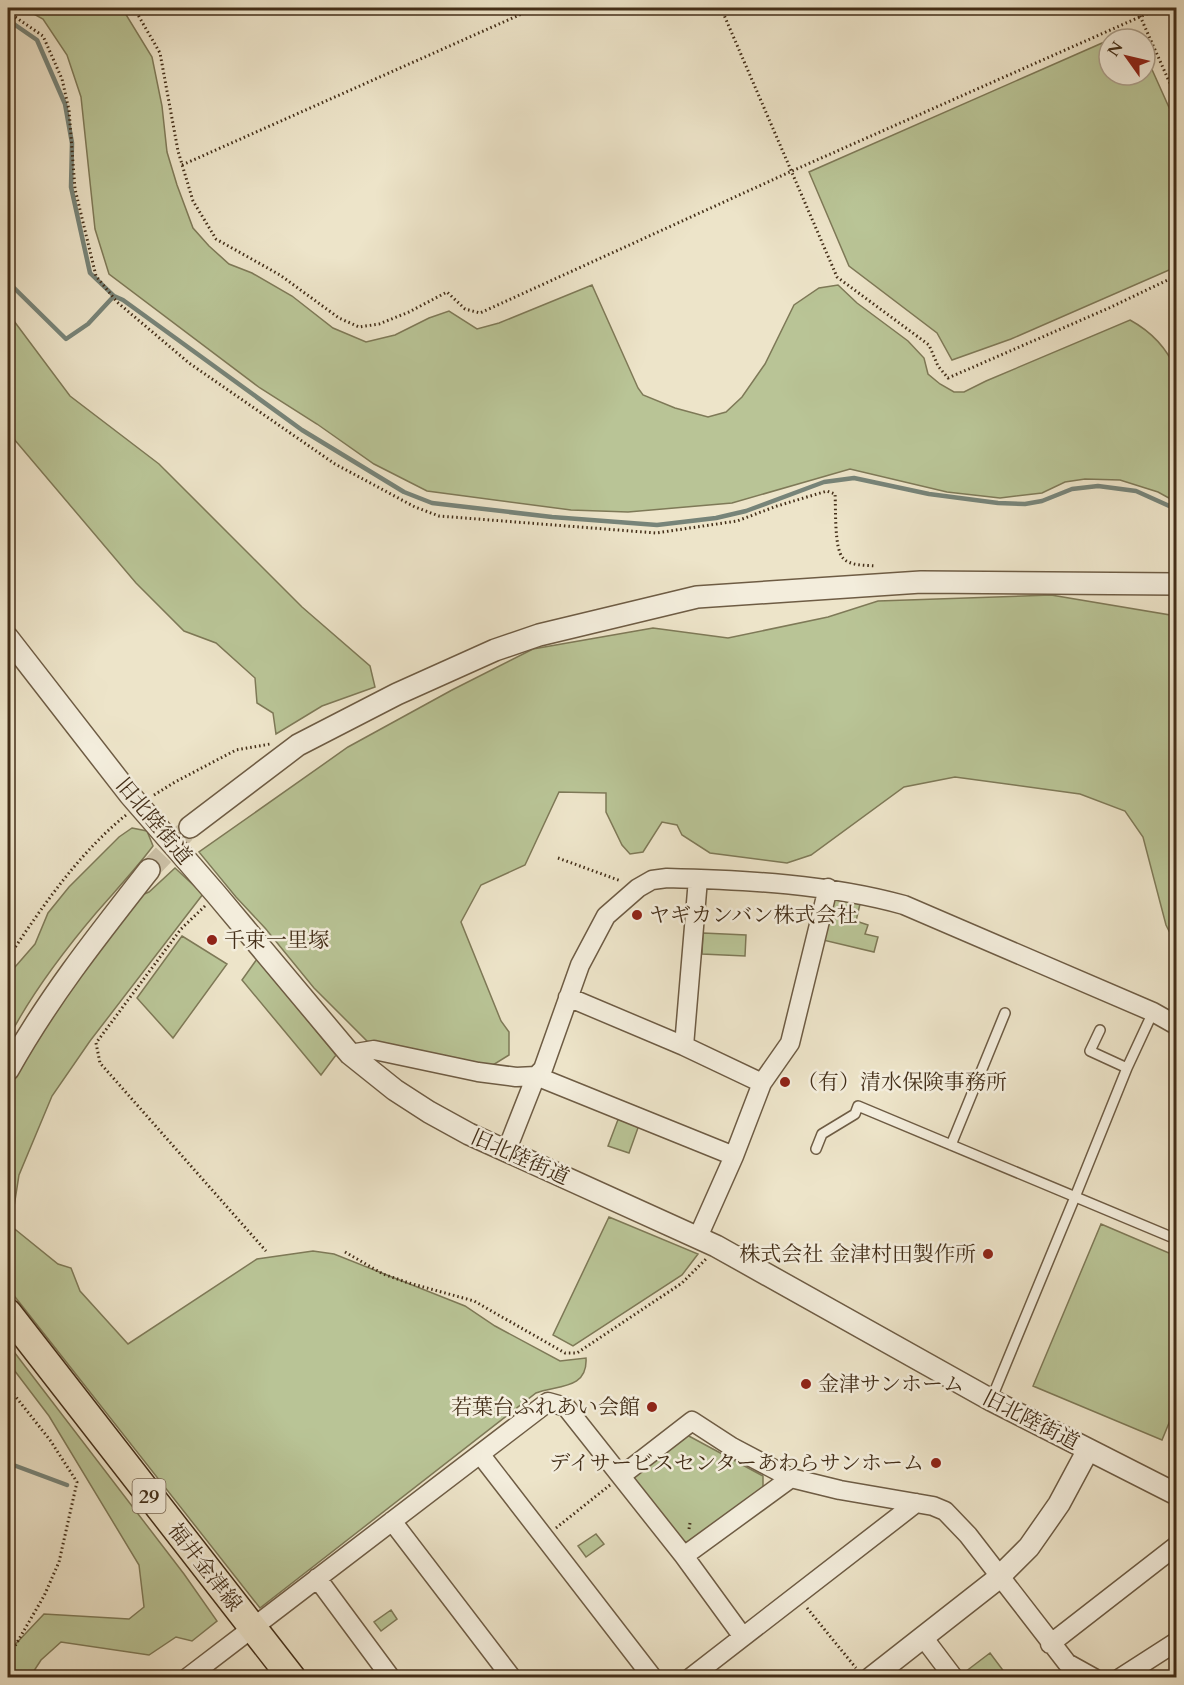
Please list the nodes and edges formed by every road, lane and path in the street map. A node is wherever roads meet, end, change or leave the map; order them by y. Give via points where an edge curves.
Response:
1 (134, 8) edge
2 (535, 8) edge
3 (721, 8) edge
4 (1160, 8) edge
5 (8, 12) edge
6 (1140, 16) junction
7 (1176, 96) edge
8 (182, 165) junction
9 (792, 171) junction
10 (1176, 276) edge
11 (882, 567) dead end
12 (1176, 584) edge
13 (8, 638) edge
14 (190, 827) tunnel mouth
15 (558, 858) dead end
16 (149, 870) tunnel mouth
17 (698, 879) junction
18 (638, 888) junction
19 (828, 888) junction
20 (216, 894) junction
21 (568, 997) junction
22 (1153, 1012) junction
23 (1005, 1013) dead end
24 (1176, 1025) edge
25 (1100, 1030) dead end
26 (684, 1046) junction
27 (350, 1054) junction
28 (1127, 1068) junction
29 (8, 1070) edge
30 (536, 1076) junction
31 (762, 1083) junction
32 (951, 1145) junction
33 (816, 1149) dead end
34 (506, 1152) junction
35 (734, 1156) junction
36 (1075, 1197) junction
37 (1176, 1239) edge
38 (707, 1241) junction
39 (266, 1251) dead end
40 (345, 1252) dead end
41 (8, 1313) edge
42 (8, 1387) edge
43 (991, 1400) junction
44 (1088, 1450) junction
45 (480, 1455) junction
46 (621, 1476) junction
47 (790, 1478) junction
48 (1176, 1494) edge
49 (916, 1503) junction
50 (392, 1521) junction
51 (690, 1523) dead end
52 (689, 1529) dead end
53 (543, 1538) junction
54 (1176, 1546) edge
55 (684, 1556) junction
56 (1000, 1576) junction
57 (317, 1578) junction
58 (796, 1595) junction
59 (252, 1627) junction
60 (743, 1637) junction
61 (923, 1637) junction
62 (1176, 1642) edge
63 (1050, 1644) junction
64 (8, 1658) edge
65 (864, 1673) edge
66 (187, 1677) edge
67 (292, 1677) edge
68 (391, 1677) edge
69 (512, 1677) edge
70 (653, 1677) edge
71 (690, 1677) edge
72 (954, 1677) edge
73 (1094, 1677) edge
74 (1120, 1677) edge

1 - 8 path via 160,53
2 - 8 path
3 - 9 path
4 - 6 path
5 - 11 path via 43,36 62,79 69,110 75,189 96,276 117,302 189,363 335,464 439,516 656,533 737,521 827,491 835,494 838,551 852,563
6 - 7 path
6 - 9 path
8 - 9 path via 193,201 216,239 359,327 379,324 447,292 465,309 480,313
9 - 10 path via 837,277 929,345 948,378
12 - 14 street via 921,582 697,597 539,635 495,650 397,694 298,745
13 - 20 street, 旧北陸街道 via 130,795
15 - 18 path
16 - 29 street via 73,967
17 - 18 street via 652,880
17 - 19 street
17 - 26 street
18 - 21 street via 606,916
19 - 22 street via 904,906
19 - 31 street via 790,1043
20 - 27 street, 旧北陸街道
20 - 39 path via 182,929 96,1044 100,1063
21 - 26 street
21 - 30 street via 543,1069
22 - 24 street
22 - 28 lane
23 - 32 lane
25 - 28 lane via 1090,1051
26 - 31 street
27 - 30 street via 374,1050 478,1072
27 - 34 street, 旧北陸街道 via 429,1112
28 - 36 lane
30 - 34 street
30 - 35 street
31 - 35 street
32 - 33 lane via 858,1106 855,1114 822,1134
32 - 36 lane
34 - 38 street, 旧北陸街道
35 - 38 street
36 - 37 lane
36 - 43 lane
38 - 40 path via 702,1265 682,1283 577,1353 565,1353 474,1301 383,1274
38 - 43 street, 旧北陸街道
41 - 59 main road, 福井金津線 / 29
42 - 64 path via 77,1482 59,1563
43 - 44 street, 旧北陸街道
44 - 48 street, 旧北陸街道
44 - 56 street via 1041,1530
45 - 46 street via 548,1402 566,1407
45 - 50 street
45 - 53 street
46 - 47 street via 692,1421
46 - 53 path
46 - 55 street
47 - 49 street
47 - 55 street
49 - 56 street via 945,1511
49 - 58 street
50 - 57 street
50 - 69 street
51 - 52 path
53 - 70 street
54 - 63 street
55 - 60 street
56 - 61 street
56 - 63 street
57 - 59 street
57 - 68 street
58 - 60 street
58 - 65 path
59 - 66 street
59 - 67 main road, 福井金津線 / 29
60 - 71 street
61 - 65 street
61 - 72 street
62 - 74 street
63 - 73 street via 1067,1663

